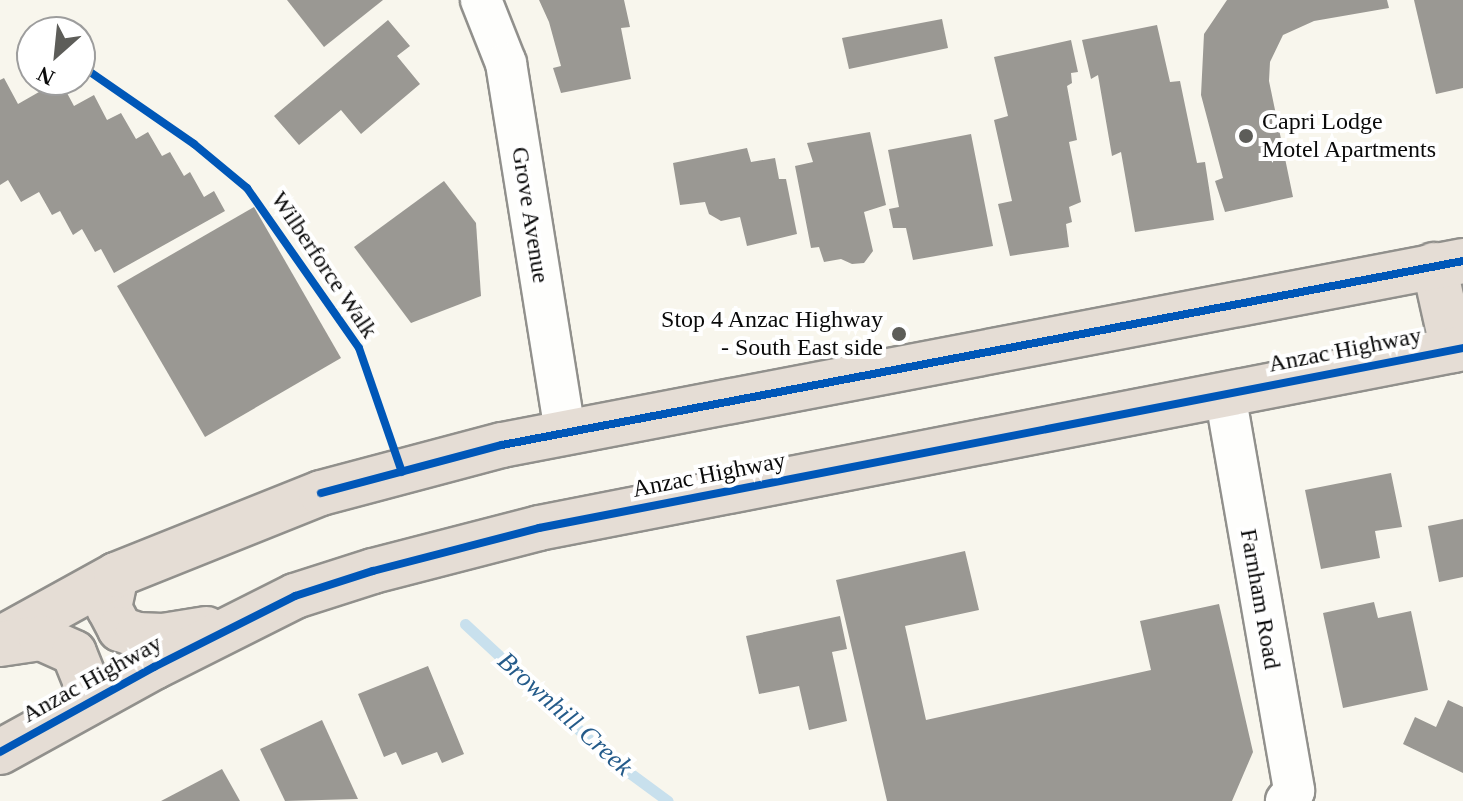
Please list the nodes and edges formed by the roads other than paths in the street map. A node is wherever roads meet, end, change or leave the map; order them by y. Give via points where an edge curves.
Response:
1 (481, 0) edge
2 (1449, 263) edge
3 (1458, 349) edge
4 (1225, 394) junction
5 (565, 433) junction
6 (116, 575) junction
7 (243, 621) junction
8 (0, 641) edge
9 (86, 704) junction
10 (0, 752) edge
11 (1299, 798) edge

1 - 5 street, Grove Avenue via 506,63
2 - 3 highway
2 - 5 highway
3 - 4 highway, Anzac Highway
4 - 7 highway, Anzac Highway via 539,528 308,591
4 - 11 street, Farnham Road
5 - 6 highway via 321,493
6 - 7 highway via 109,608 120,629 137,635 188,633
6 - 8 highway
7 - 9 highway, Anzac Highway
8 - 9 highway via 41,638 74,653 85,680
9 - 10 highway, Anzac Highway

